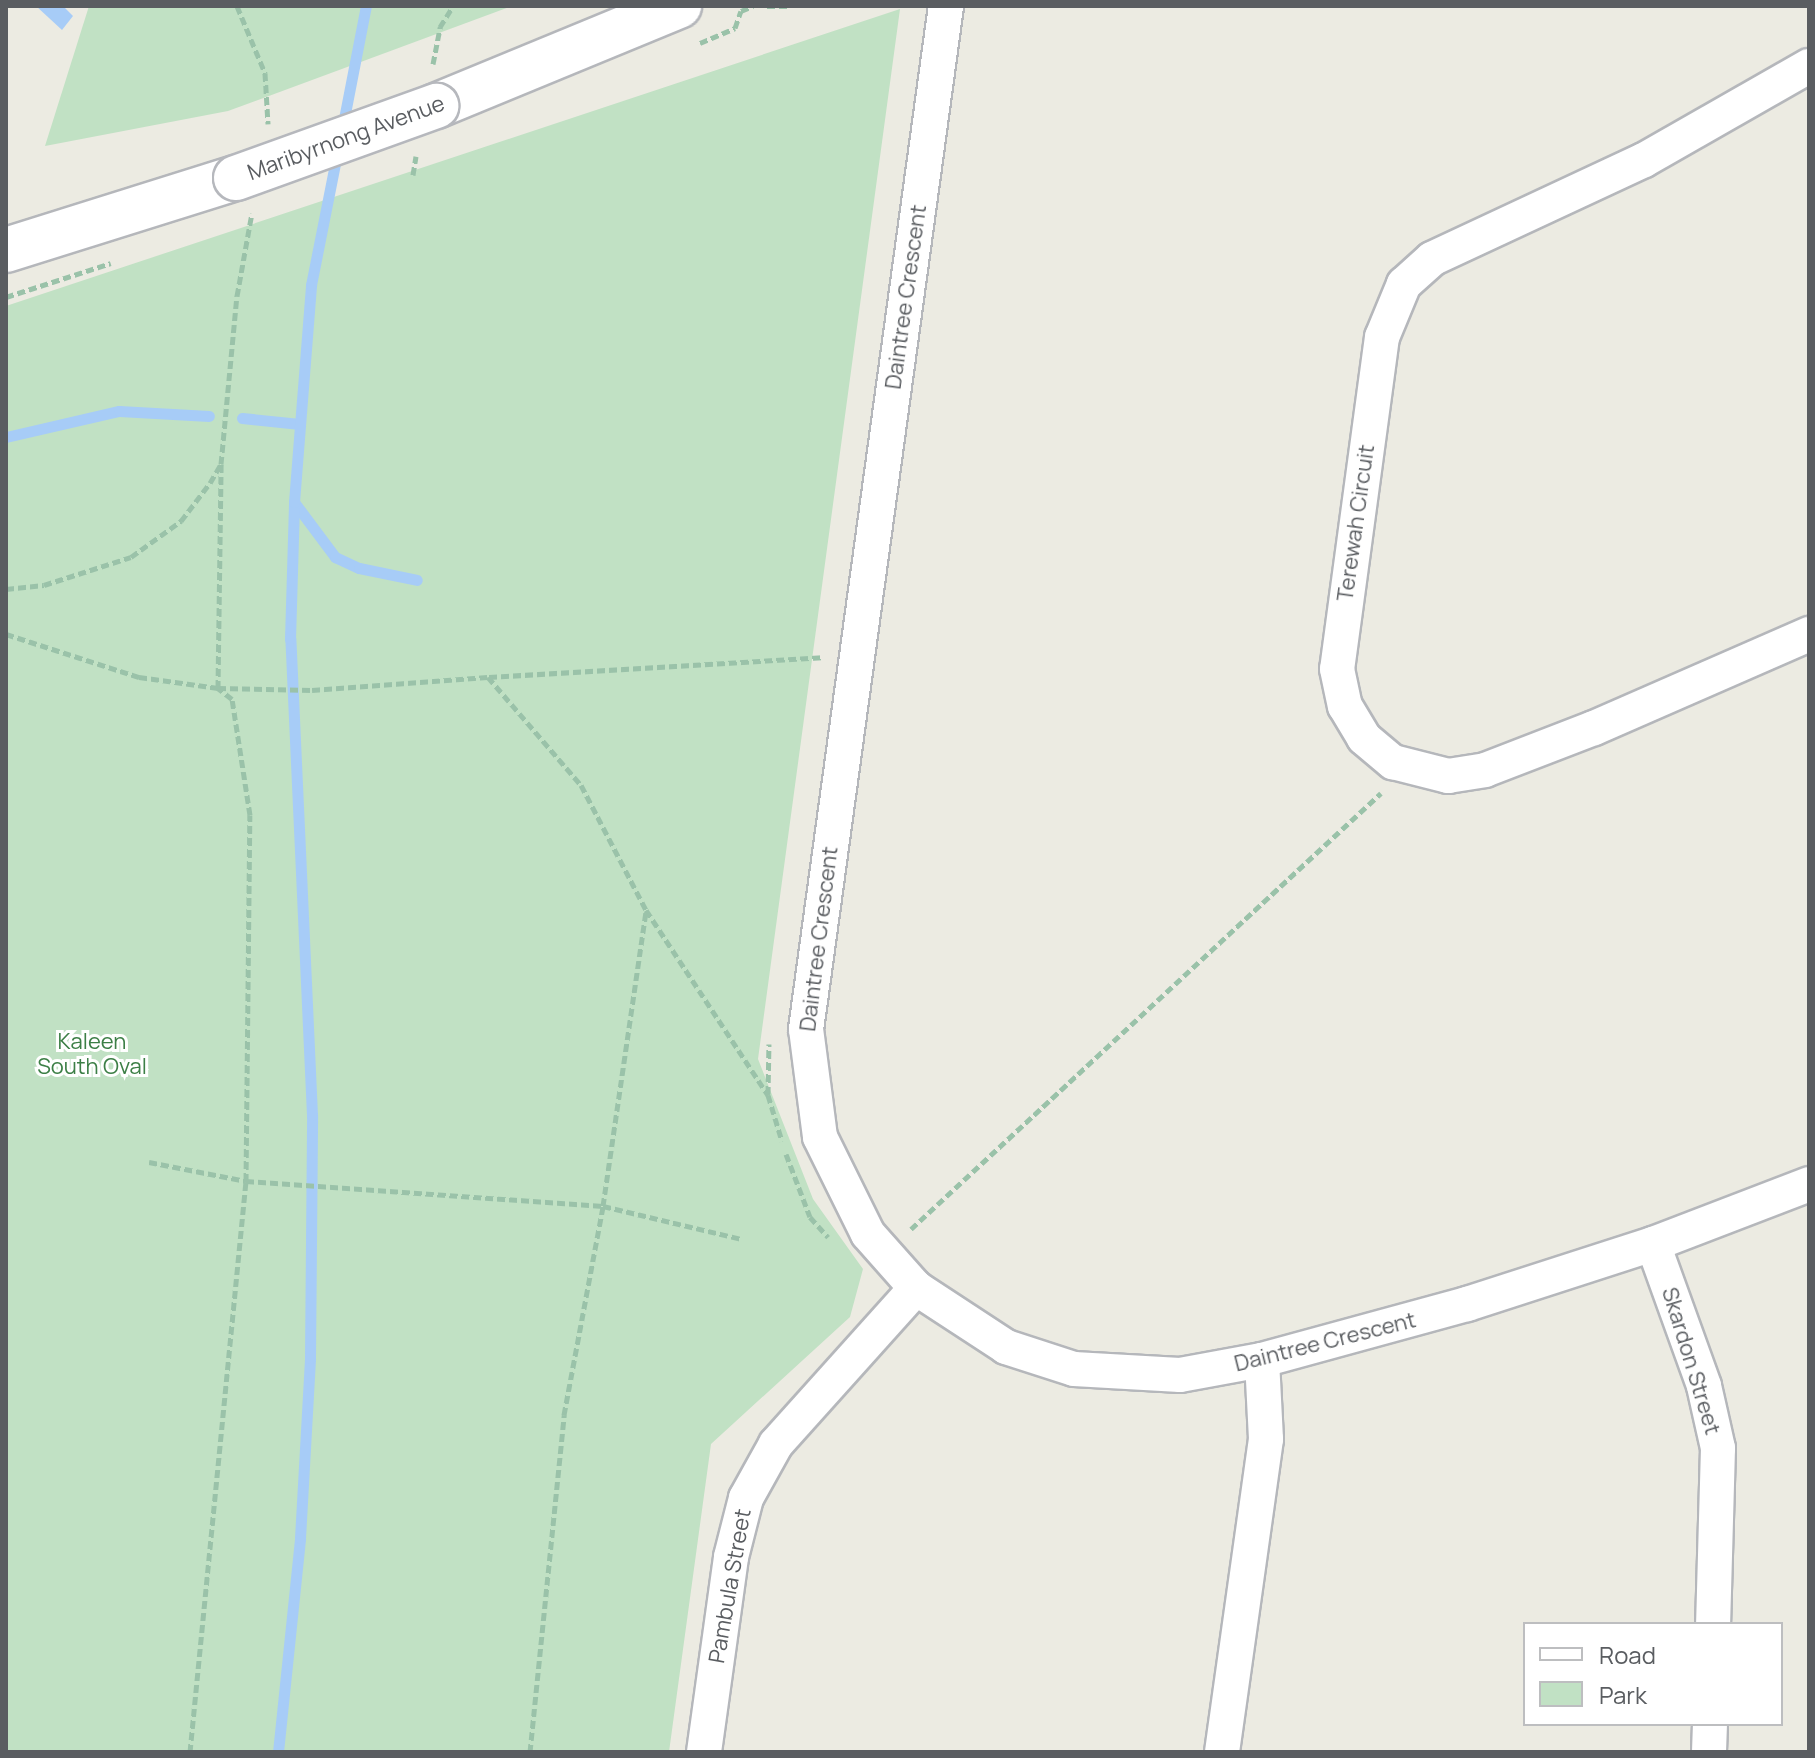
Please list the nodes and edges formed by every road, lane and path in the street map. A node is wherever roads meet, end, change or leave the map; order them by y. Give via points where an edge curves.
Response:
1 (237, 6) edge
2 (453, 6) edge
3 (679, 6) edge
4 (767, 6) edge
5 (789, 6) edge
6 (946, 6) edge
7 (440, 27) dead end
8 (1809, 66) edge
9 (268, 132) dead end
10 (245, 192) junction
11 (6, 250) edge
12 (221, 464) junction
13 (6, 589) edge
14 (6, 634) edge
15 (1809, 634) edge
16 (856, 663) junction
17 (488, 677) junction
18 (218, 688) junction
19 (1408, 768) junction
20 (646, 910) junction
21 (149, 1162) dead end
22 (246, 1181) junction
23 (1809, 1184) edge
24 (603, 1206) junction
25 (742, 1239) dead end
26 (1653, 1244) junction
27 (882, 1252) junction
28 (916, 1288) junction
29 (1262, 1360) junction
30 (1713, 1622) edge
31 (1710, 1726) edge
32 (190, 1752) edge
33 (530, 1752) edge
34 (704, 1752) edge
35 (1222, 1752) edge
36 (1709, 1752) edge

1 - 9 path via 265,73
2 - 7 path
3 - 10 street, Maribyrnong Avenue, bridge
4 - 5 path
6 - 16 street, Daintree Crescent
8 - 19 street, Terewah Circuit via 1644,160 1432,259 1393,300 1382,337 1337,669 1353,723 1378,751
10 - 11 street, Maribyrnong Avenue
10 - 12 path
12 - 13 path via 181,521 131,557 44,585
12 - 18 path
14 - 18 path via 139,677
15 - 19 street, Terewah Circuit via 1485,770 1448,776
16 - 17 path via 819,657
16 - 27 street, Daintree Crescent via 809,993 807,1065 833,1171
17 - 18 path via 312,690
17 - 20 path via 581,785
18 - 22 path via 232,699 250,815
19 - 27 path via 921,1225
20 - 24 path
20 - 27 path via 768,1095 810,1217 863,1269
21 - 22 path
22 - 24 path
22 - 32 path
23 - 26 street, Daintree Crescent
24 - 25 path
24 - 33 path via 564,1415
26 - 29 street, Daintree Crescent via 1467,1304
26 - 30 street, Skardon Street via 1704,1386 1718,1448
27 - 28 street, Daintree Crescent
28 - 29 street, Daintree Crescent via 1006,1347 1074,1369 1145,1377
28 - 34 street, Pambula Street via 776,1444 746,1498 731,1557
29 - 35 street via 1266,1439
31 - 36 street

